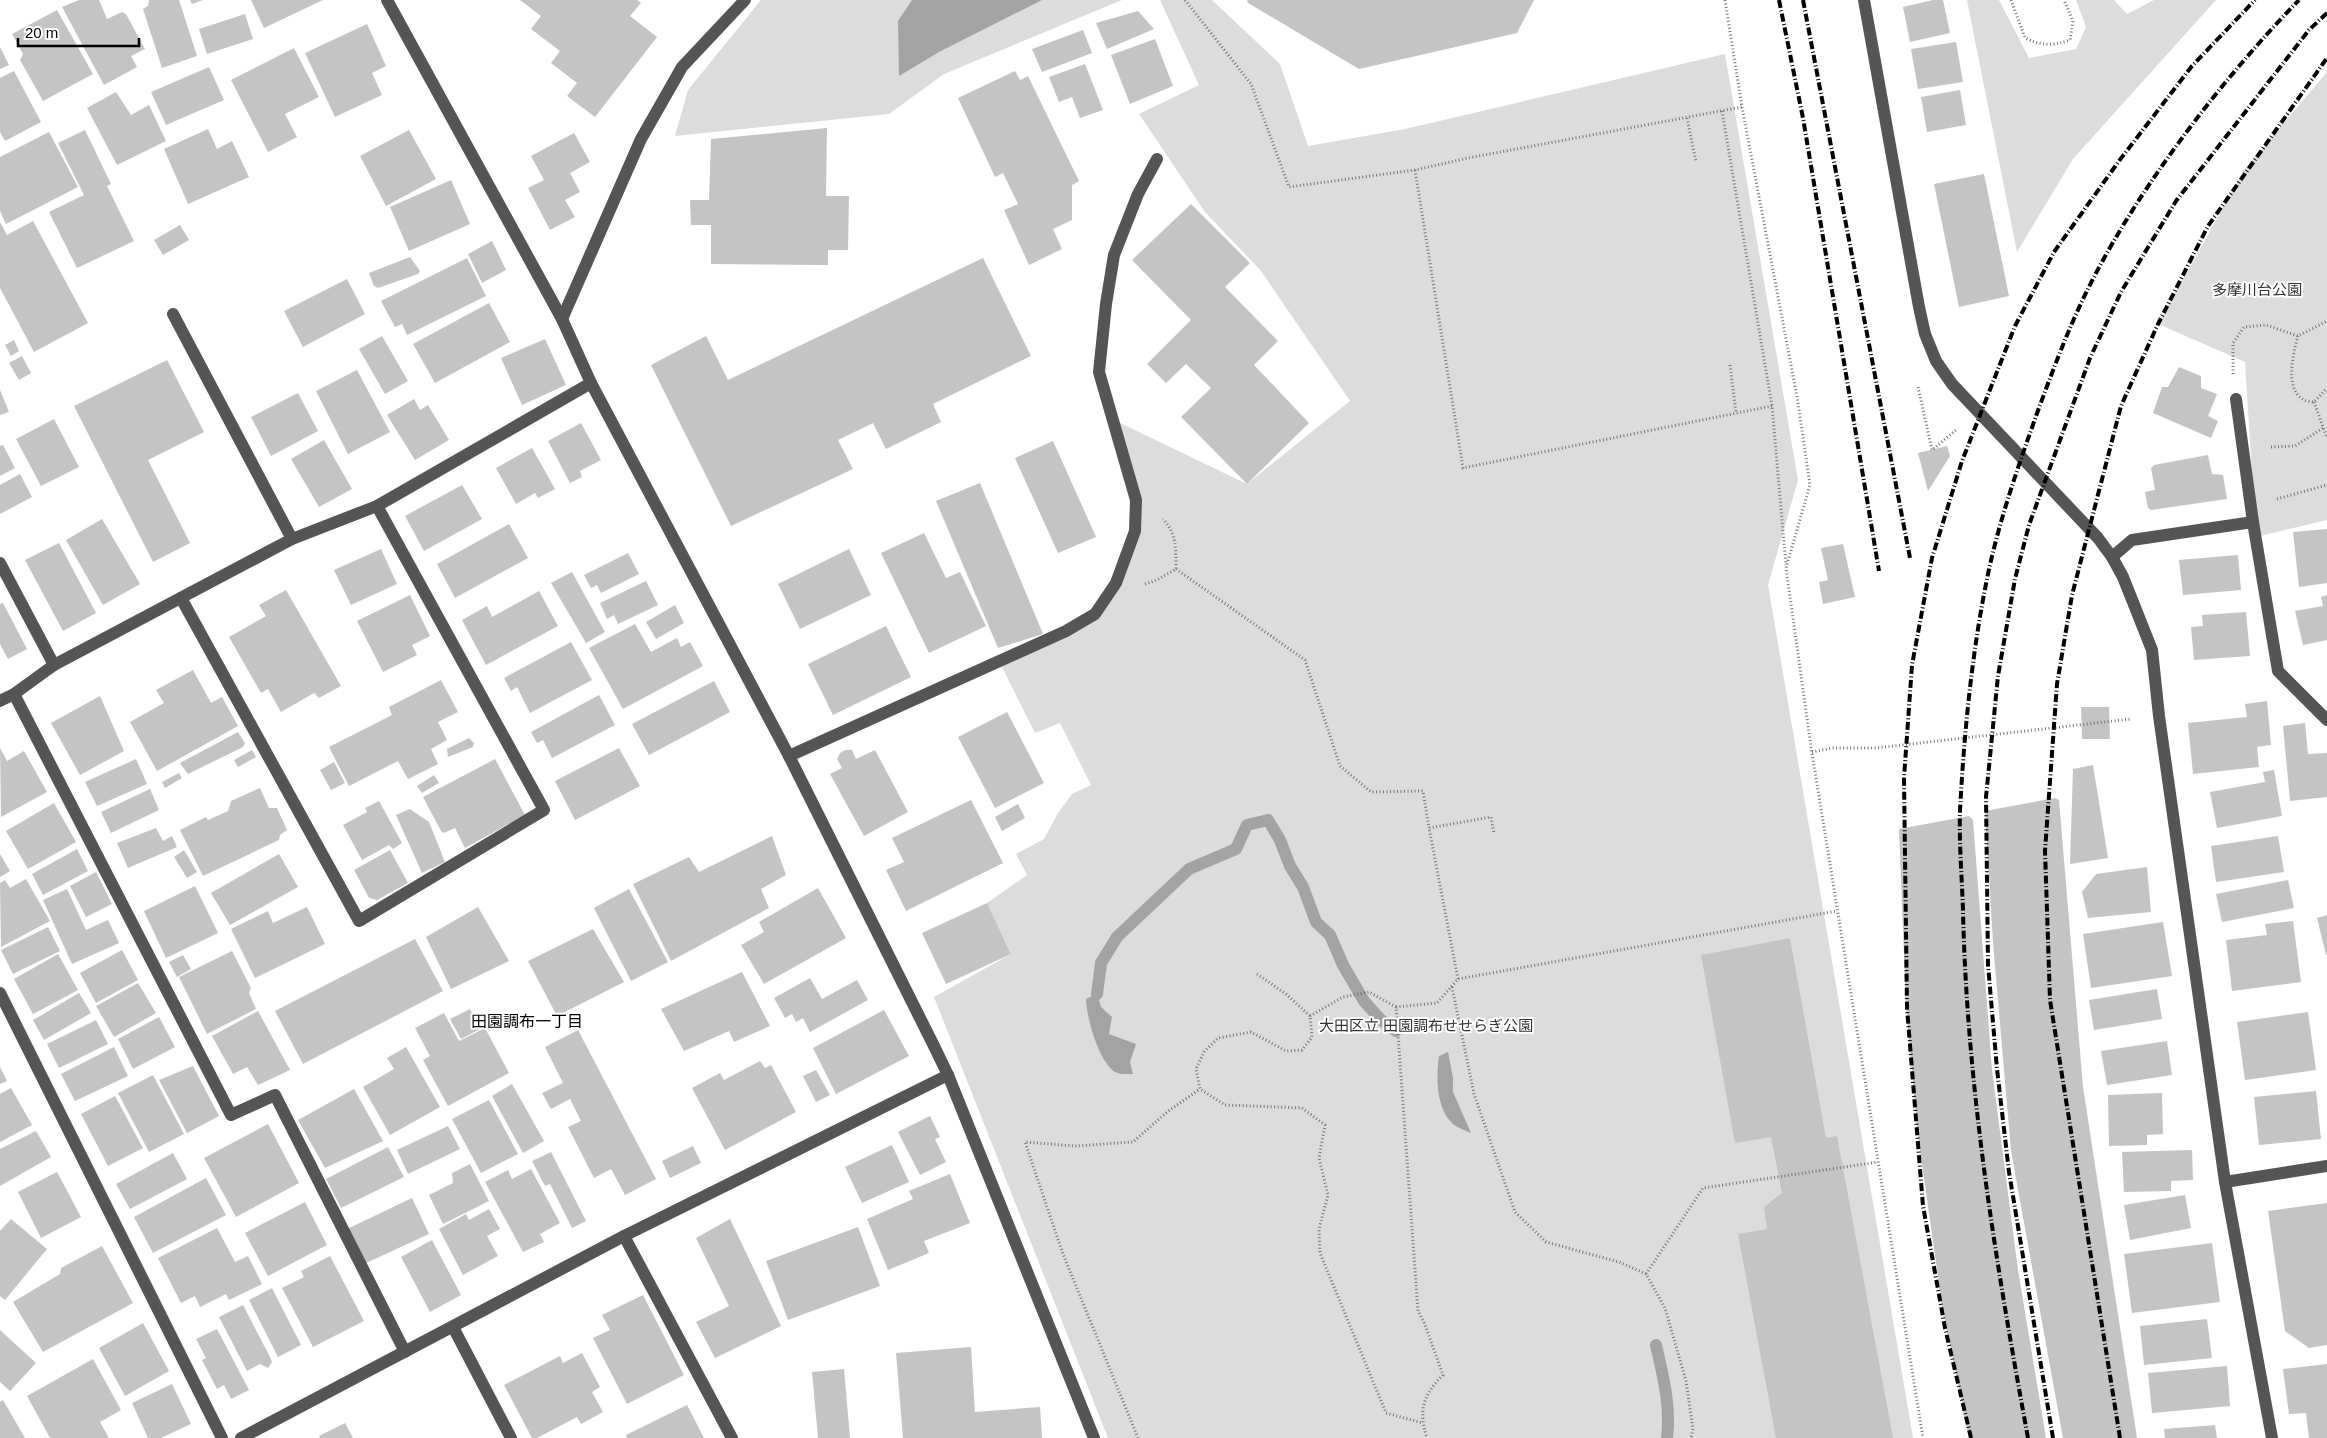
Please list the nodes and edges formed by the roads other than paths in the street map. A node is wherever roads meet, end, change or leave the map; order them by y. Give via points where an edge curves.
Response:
1 (387, 0) edge
2 (745, 0) edge
3 (1864, 0) edge
4 (1158, 159) dead end
5 (173, 314) dead end
6 (562, 319) junction
7 (592, 383) junction
8 (2236, 399) road end
9 (377, 506) junction
10 (2253, 522) junction
11 (292, 539) junction
12 (2112, 557) junction
13 (0, 563) edge
14 (181, 598) junction
15 (54, 665) junction
16 (14, 694) junction
17 (0, 701) edge
18 (2327, 720) edge
19 (789, 756) junction
20 (0, 993) edge
21 (948, 1075) junction
22 (2327, 1166) edge
23 (2225, 1182) junction
24 (624, 1236) junction
25 (453, 1327) junction
26 (405, 1352) junction
27 (222, 1438) edge
28 (241, 1438) edge
29 (511, 1438) edge
30 (732, 1438) edge
31 (1094, 1438) edge
32 (2272, 1438) edge

1 - 6 street
2 - 6 street via 682,66 641,139
3 - 12 street via 1919,307 1936,361 1968,404 2098,538
4 - 19 street via 1138,194 1114,256 1099,372 1136,500 1134,531 1116,583 1095,614 1066,631
5 - 11 street
6 - 7 street
7 - 9 street
7 - 19 street
8 - 10 street
9 - 11 street
9 - 14 street via 544,810 359,921
10 - 12 street via 2132,540
10 - 18 street via 2278,672
11 - 14 street
12 - 23 street via 2152,650
13 - 15 street
14 - 15 street
15 - 16 street
16 - 17 street
16 - 26 street via 231,1115 275,1096
19 - 21 street
20 - 27 street
21 - 24 street
21 - 31 street
22 - 23 street
23 - 32 street
24 - 25 street
24 - 30 street
25 - 26 street
25 - 29 street
26 - 28 street

